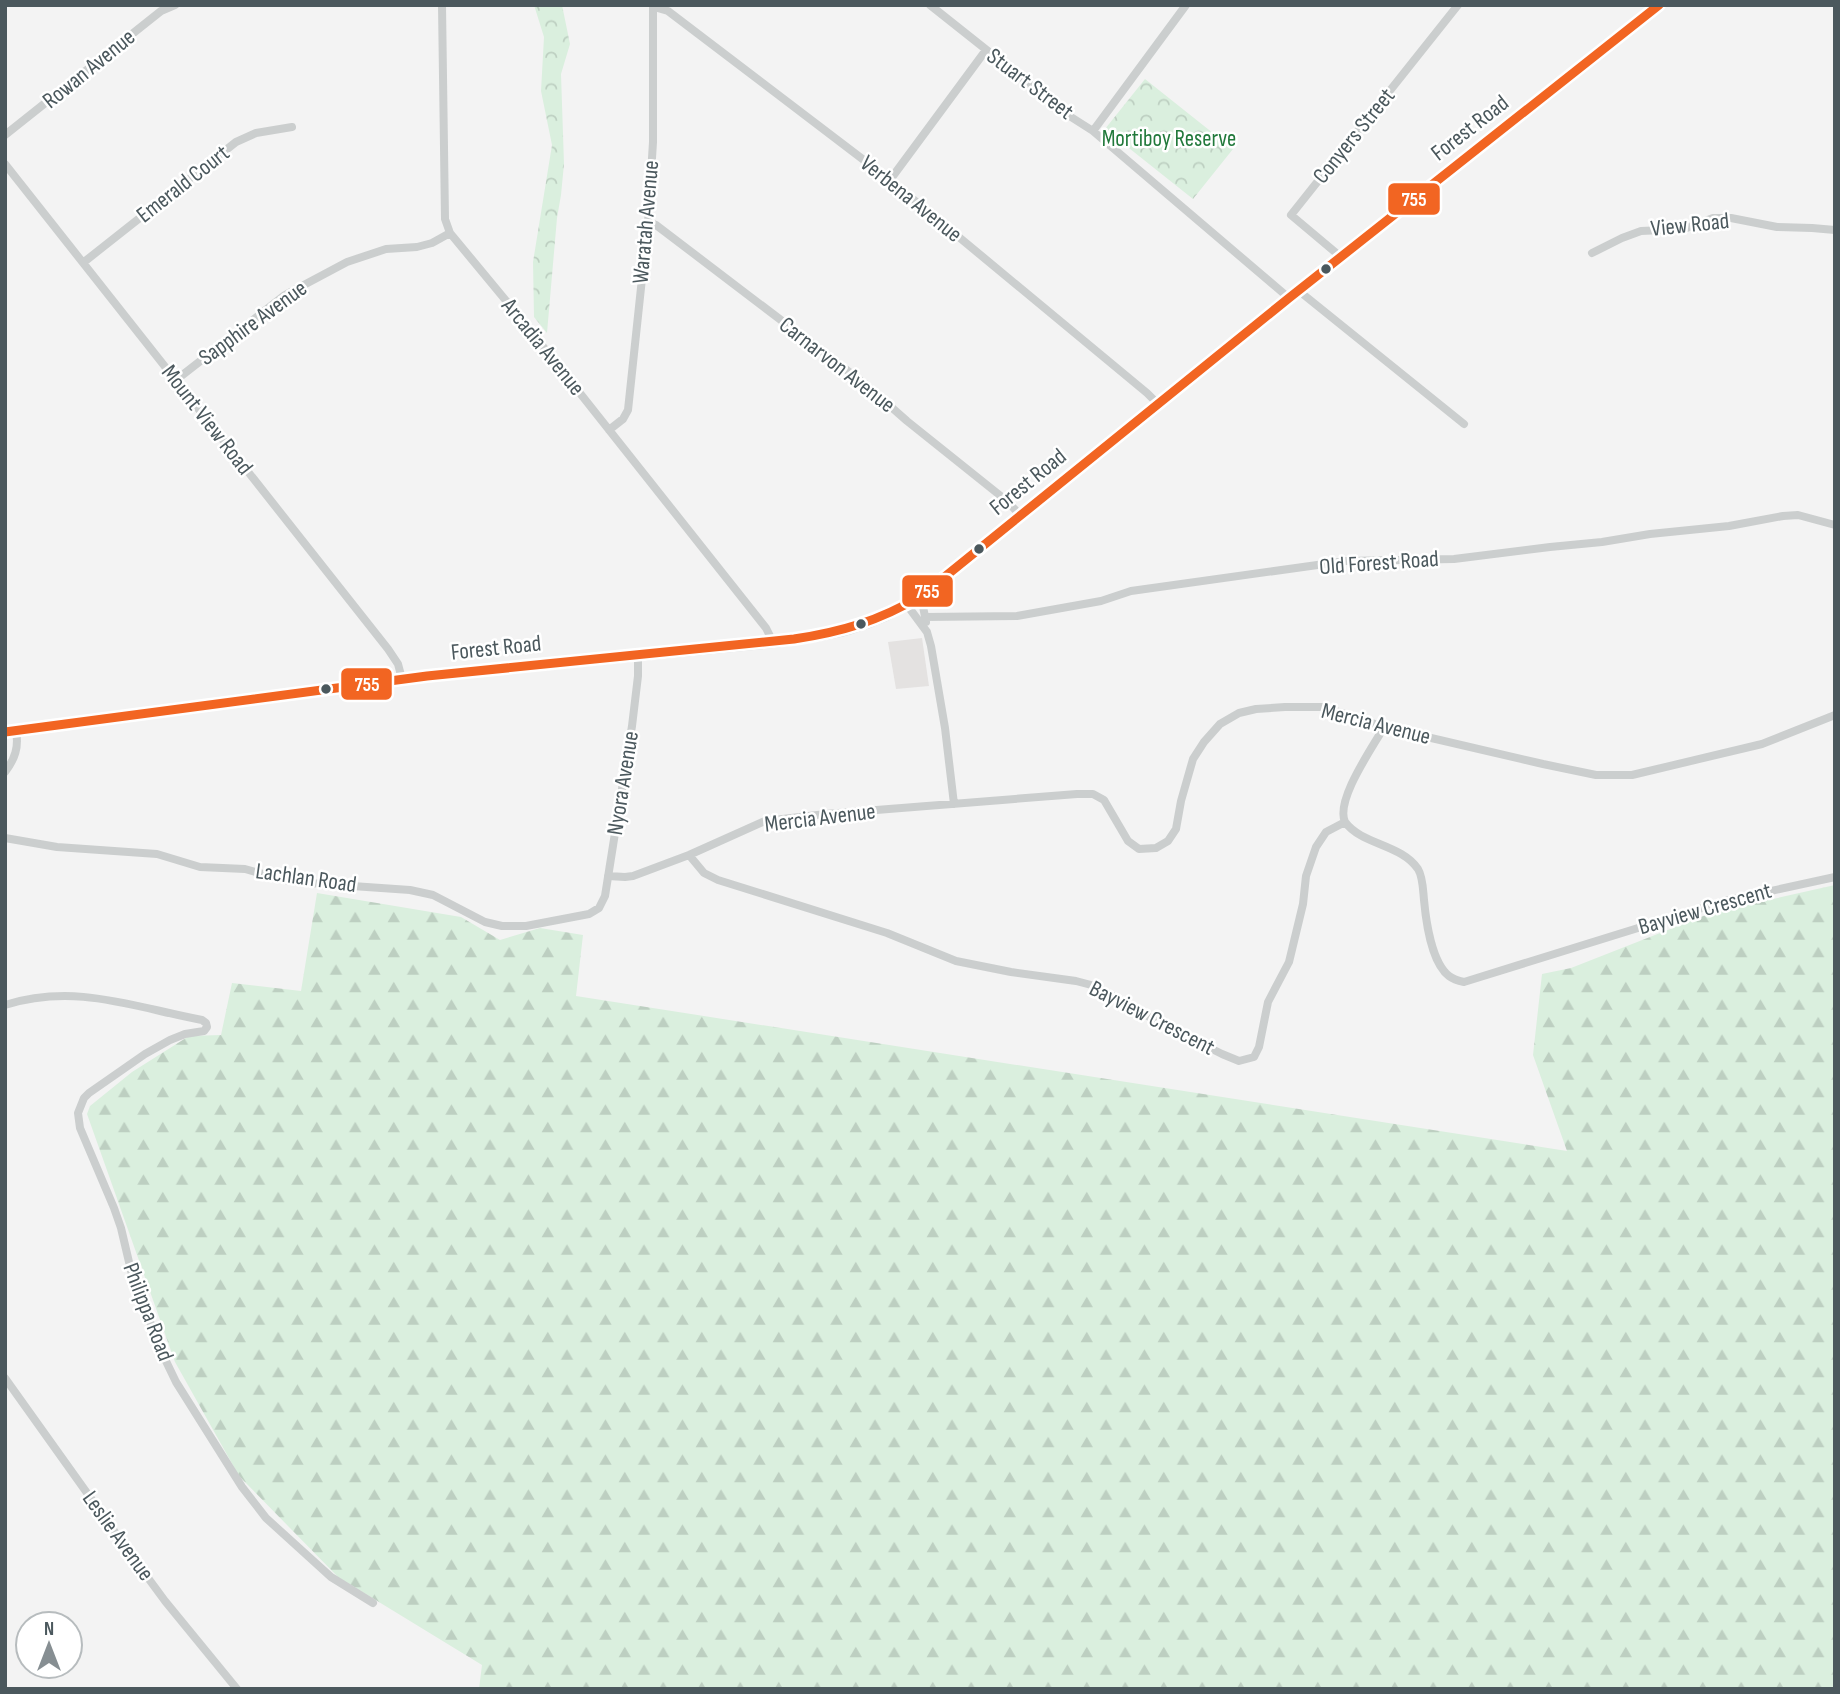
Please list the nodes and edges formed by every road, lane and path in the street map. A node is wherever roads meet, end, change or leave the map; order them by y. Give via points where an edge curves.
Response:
1 (175, 5) edge
2 (442, 5) edge
3 (930, 5) edge
4 (1458, 5) edge
5 (1659, 5) edge
6 (654, 6) edge
7 (1184, 6) edge
8 (986, 50) junction
9 (292, 127) dead end
10 (1093, 131) junction
11 (5, 135) edge
12 (5, 164) edge
13 (890, 180) junction
14 (648, 222) junction
15 (1835, 230) edge
16 (450, 233) junction
17 (1592, 253) dead end
18 (1341, 257) junction
19 (84, 262) junction
20 (1294, 295) junction
21 (176, 380) junction
22 (1158, 404) junction
23 (1464, 424) dead end
24 (609, 430) junction
25 (1020, 515) junction
26 (1834, 524) edge
27 (921, 596) junction
28 (907, 605) junction
29 (925, 617) junction
30 (928, 632) junction
31 (773, 642) junction
32 (638, 655) junction
33 (402, 679) junction
34 (1835, 715) edge
35 (1384, 727) junction
36 (11, 732) edge
37 (5, 772) edge
38 (954, 804) junction
39 (1345, 822) junction
40 (5, 838) edge
41 (689, 855) junction
42 (608, 876) junction
43 (1835, 877) edge
44 (599, 908) joint
45 (5, 1005) edge
46 (5, 1378) edge
47 (373, 1603) dead end
48 (237, 1689) edge

1 - 11 street, Rowan Avenue
2 - 16 street via 445,219
3 - 8 street, Stuart Street
4 - 18 street, Conyers Street via 1291,215
5 - 18 main road, Forest Road
6 - 13 street, Verbena Avenue via 668,11
6 - 14 street, Waratah Avenue
7 - 10 street
8 - 10 street, Stuart Street
8 - 13 street
9 - 19 street, Emerald Court via 256,133 236,142
10 - 20 street, Stuart Street
12 - 19 street, Mount View Road
13 - 22 street, Verbena Avenue
14 - 24 street, Waratah Avenue via 628,410
14 - 25 street, Carnarvon Avenue via 865,384
15 - 17 street, View Road via 1713,218 1684,229 1641,231
16 - 21 street, Sapphire Avenue via 432,243 386,249 347,262 309,282 285,295
16 - 24 street, Arcadia Avenue
18 - 20 main road, Forest Road
19 - 21 street, Mount View Road
20 - 22 main road, Forest Road
20 - 23 street, Stuart Street
21 - 33 street, Mount View Road via 388,649
22 - 25 main road, Forest Road
24 - 31 street, Arcadia Avenue
25 - 27 main road, Forest Road
26 - 29 street, Old Forest Road via 1783,516 1454,559 1346,561 1131,591 1017,616
27 - 28 main road, Forest Road
27 - 29 street
28 - 30 street
28 - 31 main road, Forest Road via 852,629
29 - 30 street
30 - 38 street
31 - 32 main road, Forest Road
32 - 33 main road, Forest Road
32 - 42 street, Nyora Avenue via 632,726
33 - 36 main road, Forest Road
34 - 35 street, Mercia Avenue via 1762,744 1611,776
35 - 38 street, Mercia Avenue via 1324,707 1239,713 1220,724 1193,759 1176,829 1156,848 1139,849 1128,841 1104,800 1093,794
35 - 39 street via 1352,784 1342,816
36 - 37 street via 17,748
38 - 41 street, Mercia Avenue via 765,821
39 - 41 street, Bayview Crescent via 1326,832 1316,847 1289,962 1268,1002 1259,1046 1254,1057 1239,1060 1095,986 956,961 887,933 718,880 704,873
39 - 43 street, Bayview Crescent via 1418,868 1433,949 1442,969 1464,982 1725,901
40 - 44 street, Lachlan Road via 74,849 157,854 200,867 246,869 285,880 418,891 502,926 526,926
41 - 42 street, Mercia Avenue via 634,876
42 - 44 street, Nyora Avenue
45 - 47 street, Philippa Road via 36,997 80,995 202,1020 207,1025 204,1031 162,1044 89,1093 78,1113 80,1128 114,1208 133,1279 183,1393 266,1518 331,1577
46 - 48 street, Leslie Avenue via 165,1601

